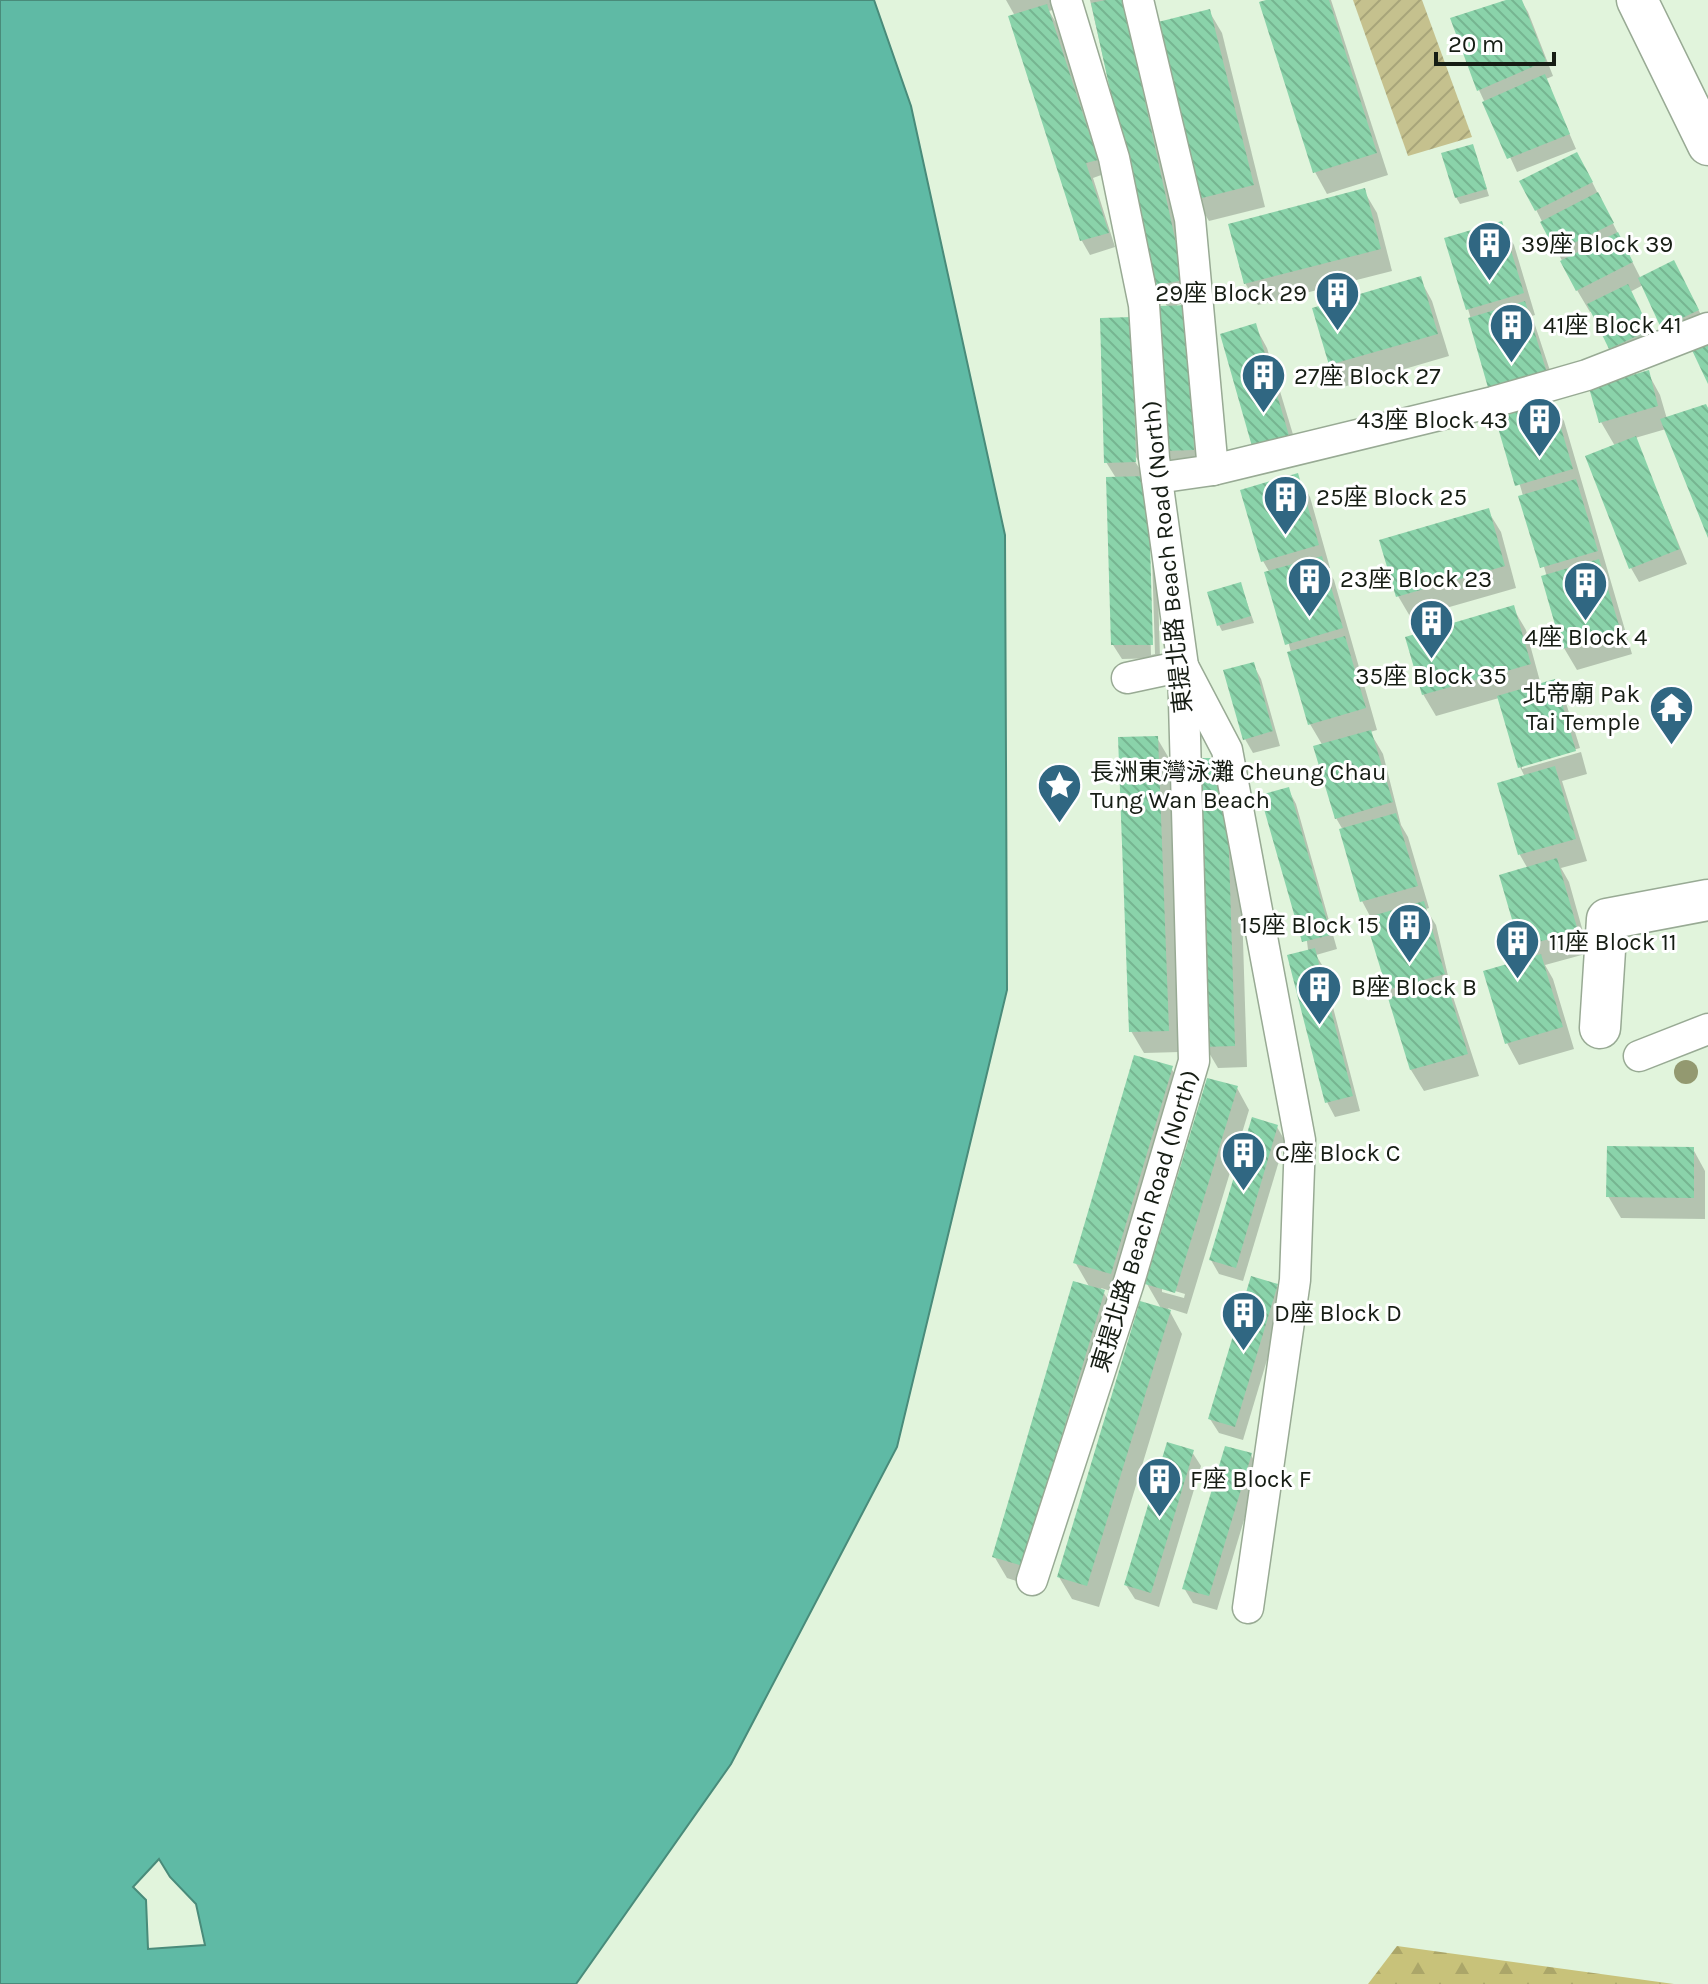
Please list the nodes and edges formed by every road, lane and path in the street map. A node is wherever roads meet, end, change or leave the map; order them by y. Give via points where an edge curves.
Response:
1 (1066, 0) edge
2 (1138, 0) edge
3 (1637, 0) edge
4 (1708, 145) edge
5 (1708, 328) edge
6 (1213, 470) junction
7 (1157, 478) junction
8 (1183, 666) junction
9 (1127, 678) dead end
10 (1708, 900) edge
11 (1600, 1028) dead end
12 (1708, 1029) edge
13 (1639, 1056) dead end
14 (1032, 1580) dead end
15 (1248, 1608) dead end

1 - 7 street, 東提北路 Beach Road (North) via 1114,158 1144,305
2 - 6 street via 1190,219
3 - 4 street
5 - 6 street via 1587,375
6 - 7 street
7 - 8 street, 東提北路 Beach Road (North)
8 - 9 street
8 - 14 street, 東提北路 Beach Road (North) via 1194,1061
8 - 15 street via 1227,750 1300,1140 1295,1280
10 - 11 street via 1607,919
12 - 13 street

